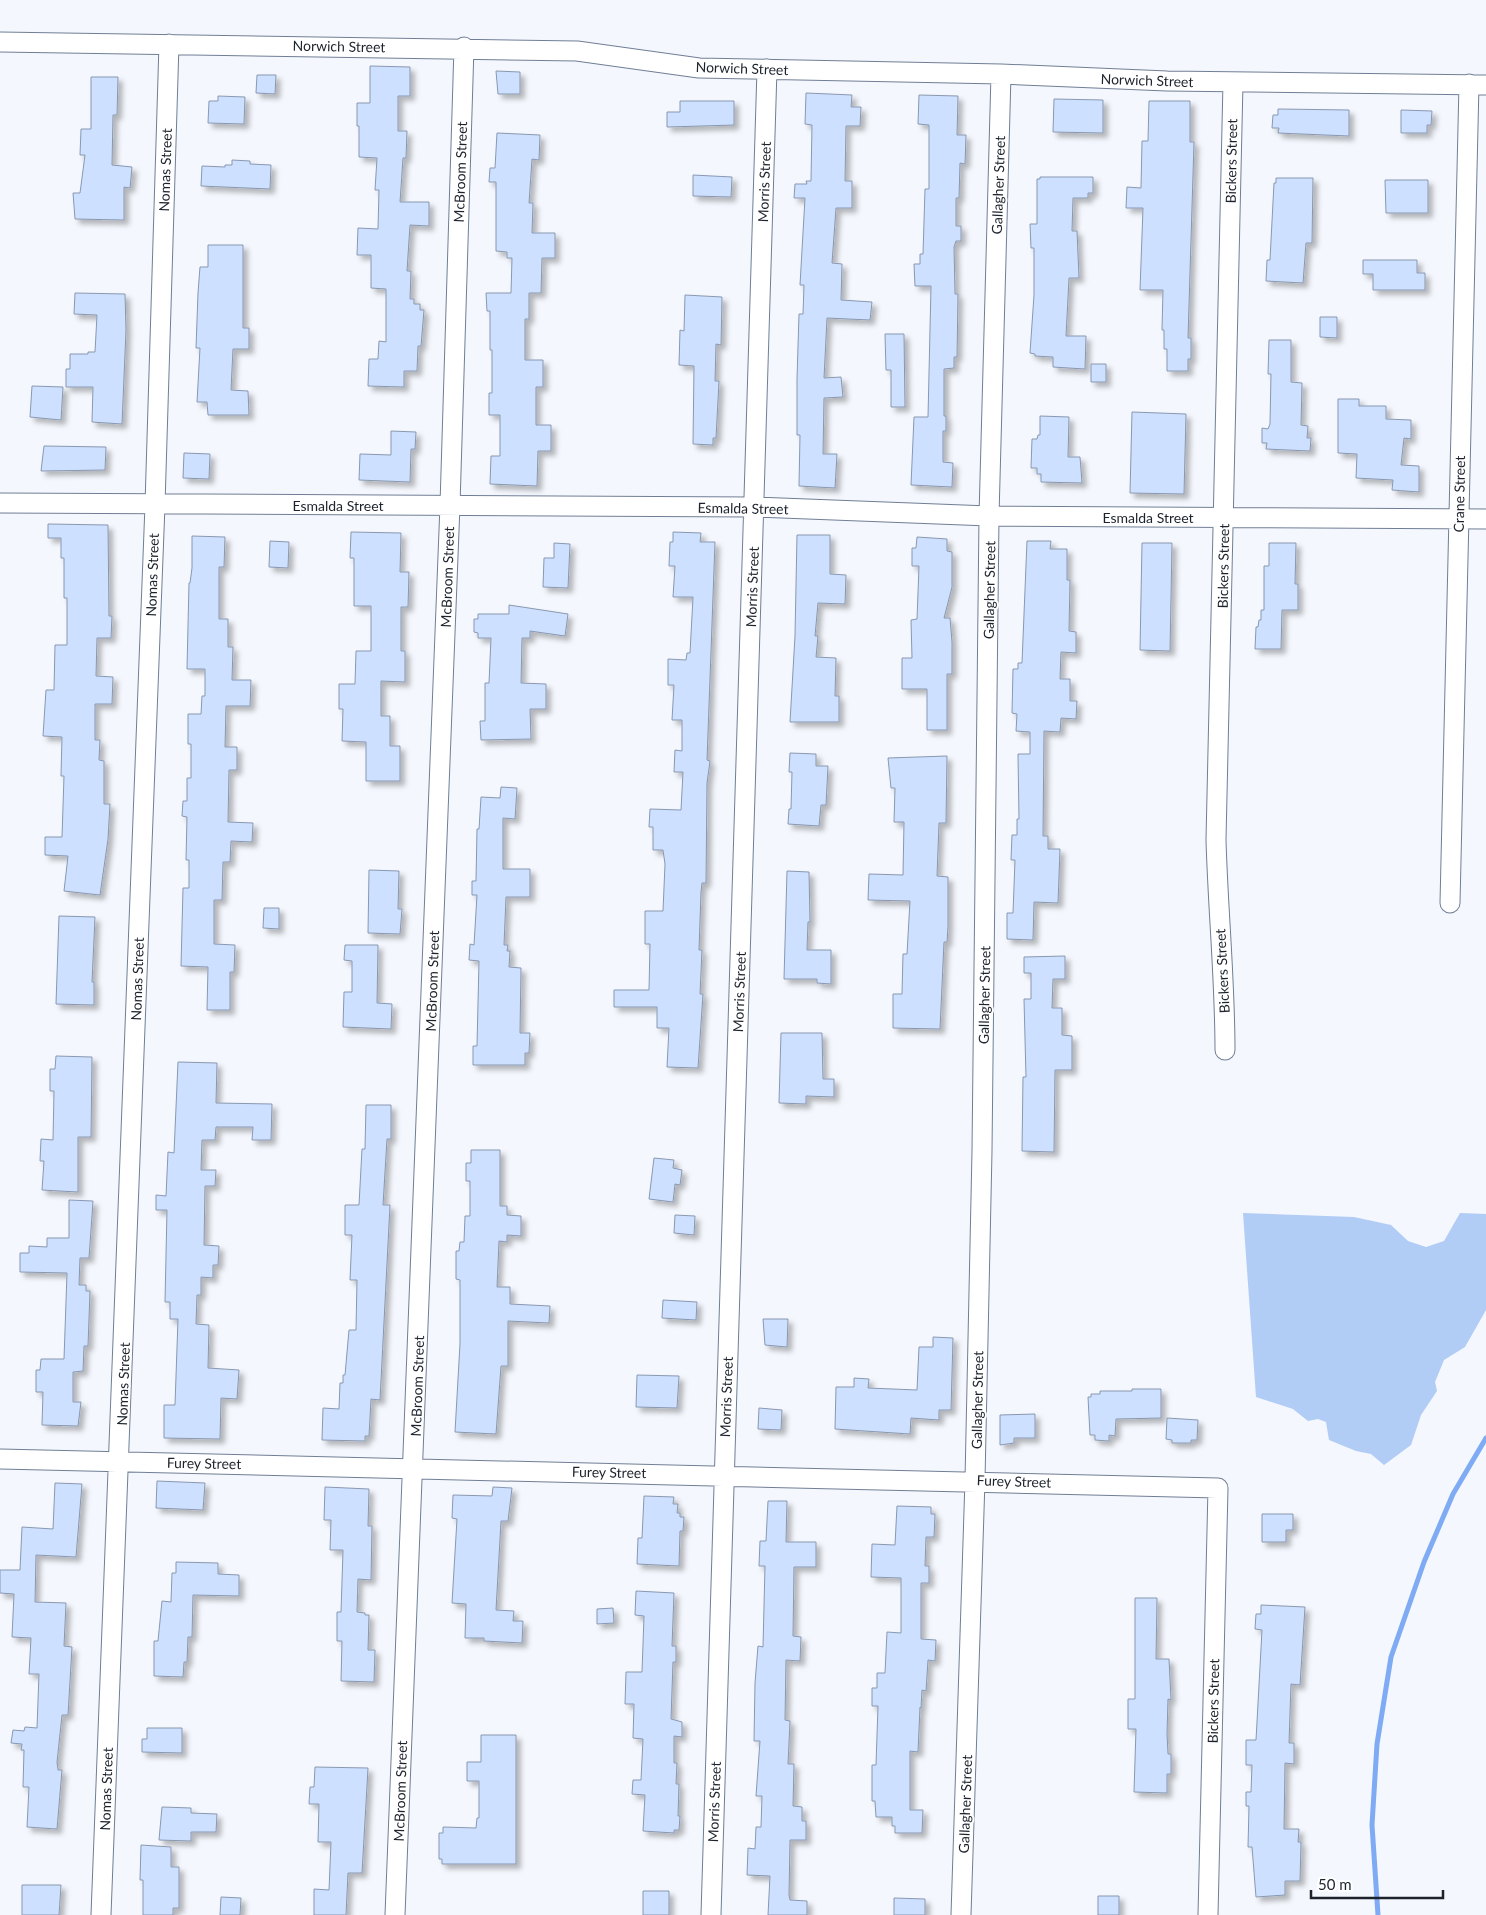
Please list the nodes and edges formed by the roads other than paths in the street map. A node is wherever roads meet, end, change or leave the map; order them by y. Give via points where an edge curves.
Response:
1 (0, 42) edge
2 (168, 44) junction
3 (464, 47) junction
4 (767, 69) junction
5 (1001, 74) junction
6 (1233, 82) junction
7 (1478, 84) edge
8 (0, 503) edge
9 (155, 505) junction
10 (450, 505) junction
11 (754, 507) junction
12 (990, 516) junction
13 (1224, 518) junction
14 (1458, 518) junction
15 (1486, 519) edge
16 (1450, 903) dead end
17 (1225, 1050) dead end
18 (0, 1459) edge
19 (120, 1462) junction
20 (413, 1468) junction
21 (724, 1475) junction
22 (975, 1480) junction
23 (1218, 1488) joint
24 (101, 1915) edge
25 (395, 1915) edge
26 (711, 1915) edge
27 (961, 1915) edge
28 (1208, 1915) edge

1 - 2 street, Norwich Street
2 - 3 street, Norwich Street
2 - 9 street, Nomas Street
3 - 4 street, Norwich Street via 577,50 699,68
3 - 10 street, McBroom Street
4 - 5 street, Norwich Street
4 - 11 street, Morris Street
5 - 6 street, Norwich Street
5 - 12 street, Gallagher Street
6 - 7 street, Norwich Street
6 - 13 street, Bickers Street
7 - 14 street, Crane Street
8 - 9 street, Esmalda Street
9 - 10 street, Esmalda Street
9 - 19 street, Nomas Street
10 - 11 street, Esmalda Street
10 - 20 street, McBroom Street
11 - 12 street, Esmalda Street
11 - 21 street, Morris Street
12 - 13 street, Esmalda Street
12 - 22 street, Gallagher Street
13 - 14 street, Esmalda Street
13 - 17 street, Bickers Street via 1216,840
14 - 15 street, Esmalda Street
14 - 16 street, Crane Street
18 - 19 street, Furey Street
19 - 20 street, Furey Street
19 - 24 street, Nomas Street
20 - 21 street, Furey Street
20 - 25 street, McBroom Street
21 - 22 street, Furey Street
21 - 26 street, Morris Street
22 - 23 street, Furey Street
22 - 27 street, Gallagher Street
23 - 28 street, Bickers Street

